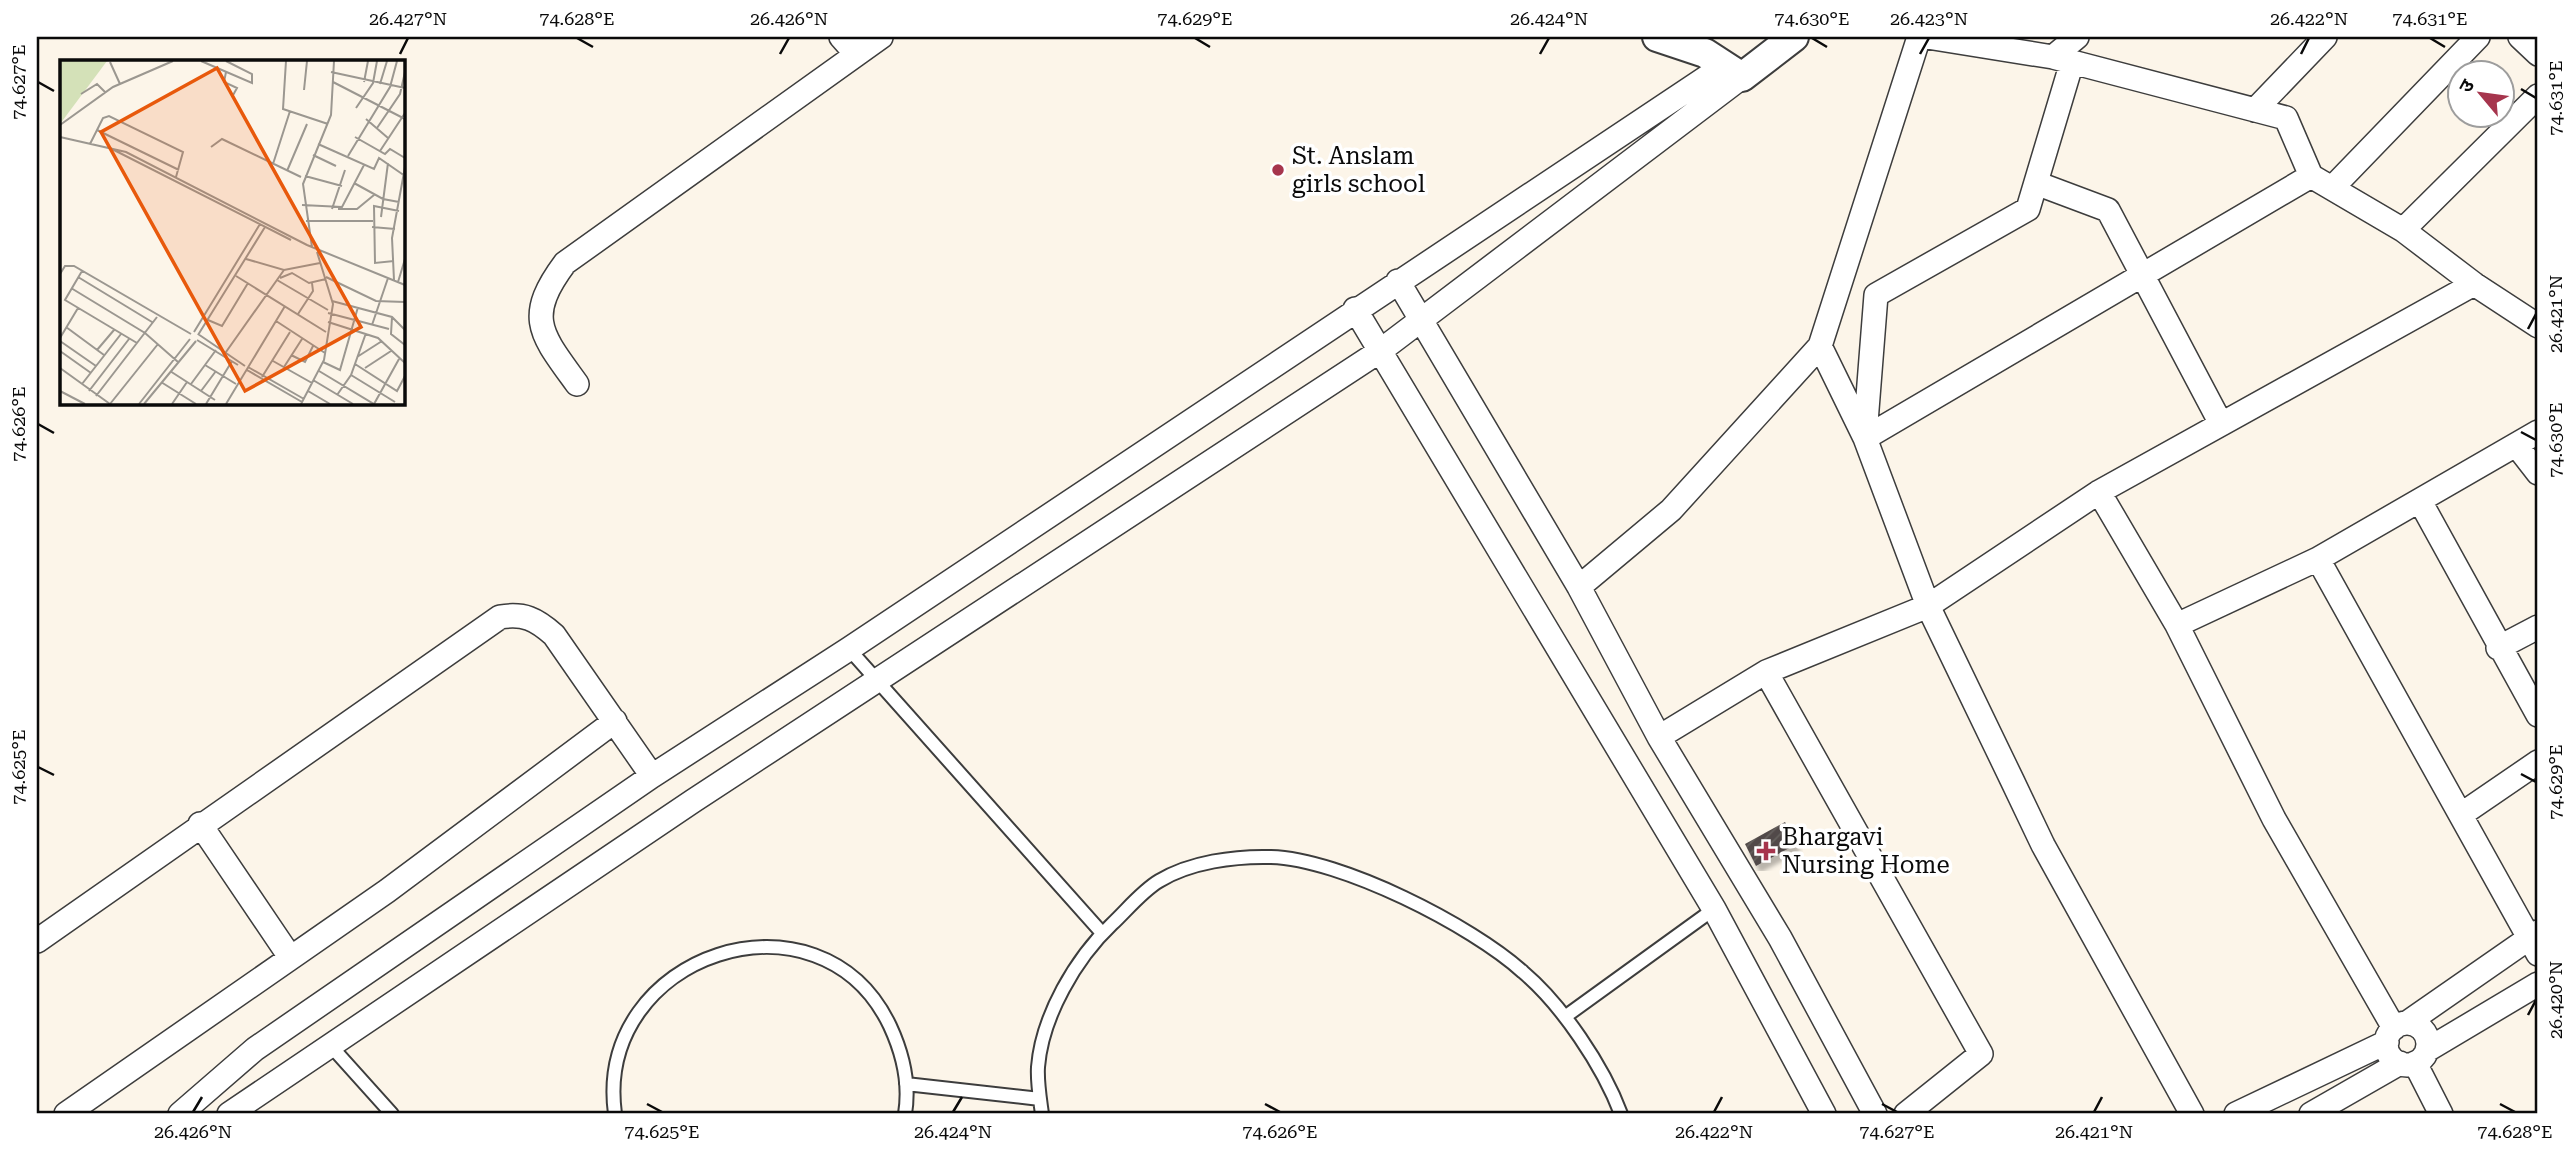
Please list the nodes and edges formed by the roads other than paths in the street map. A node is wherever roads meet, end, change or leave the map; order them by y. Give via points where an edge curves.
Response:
1 (881, 37) edge
2 (1657, 37) edge
3 (1919, 37) edge
4 (1927, 37) edge
5 (2077, 37) edge
6 (2478, 37) edge
7 (2520, 37) edge
8 (1773, 39) edge
9 (2310, 42) edge
10 (848, 45) edge
11 (2538, 54) edge
12 (2062, 59) junction
13 (1734, 71) junction
14 (2538, 96) edge
15 (2255, 110) junction
16 (2311, 176) junction
17 (2036, 183) junction
18 (2334, 186) junction
19 (2403, 230) junction
20 (2141, 276) junction
21 (1398, 281) junction
22 (2474, 284) junction
23 (1355, 309) junction
24 (1419, 321) junction
25 (2538, 326) edge
26 (1821, 346) junction
27 (1380, 352) junction
28 (577, 384) dead end
29 (2220, 422) junction
30 (2538, 432) edge
31 (1865, 438) junction
32 (2517, 446) junction
33 (2538, 473) edge
34 (2099, 492) junction
35 (2420, 501) junction
36 (2318, 559) junction
37 (1579, 587) junction
38 (1928, 606) junction
39 (2177, 625) junction
40 (2538, 626) edge
41 (2498, 648) junction
42 (849, 649) junction
43 (1766, 672) junction
44 (877, 681) junction
45 (2538, 715) edge
46 (615, 721) junction
47 (1660, 737) junction
48 (2538, 762) edge
49 (652, 776) junction
50 (2462, 814) junction
51 (200, 824) junction
52 (1714, 909) junction
53 (1102, 933) junction
54 (37, 941) edge
55 (2535, 941) edge
56 (290, 957) junction
57 (2538, 985) edge
58 (1566, 1016) junction
59 (2396, 1031) junction
60 (330, 1045) junction
61 (2414, 1059) junction
62 (906, 1084) junction
63 (1041, 1099) junction
64 (66, 1114) edge
65 (180, 1114) edge
66 (229, 1114) edge
67 (392, 1114) edge
68 (615, 1114) edge
69 (905, 1114) edge
70 (1042, 1114) edge
71 (1621, 1114) edge
72 (1824, 1114) edge
73 (1875, 1114) edge
74 (1906, 1114) edge
75 (2192, 1114) edge
76 (2236, 1114) edge
77 (2311, 1114) edge
78 (2441, 1114) edge

1 - 10 street
2 - 13 street via 1705,53
3 - 26 street
4 - 12 street
5 - 12 street
6 - 18 street
7 - 11 street
8 - 13 street
9 - 15 street
10 - 28 street via 565,263 544,296 541,325 549,345
12 - 15 street
12 - 17 street
13 - 21 street
13 - 24 street
14 - 19 street
15 - 16 street via 2286,118
16 - 18 street
16 - 20 street
17 - 20 street via 2108,210
17 - 31 street via 2028,209 1875,295
18 - 19 street
19 - 22 street
20 - 29 street
20 - 31 street
21 - 23 street
21 - 24 street
22 - 25 street
22 - 29 street
23 - 27 street
23 - 42 street
24 - 27 street
24 - 37 street
26 - 31 street
26 - 37 street via 1671,510
27 - 44 street
27 - 52 street
29 - 34 street
30 - 32 street
31 - 38 street
32 - 33 street
32 - 35 street
34 - 38 street
34 - 39 street
35 - 36 street
35 - 41 street
36 - 39 street
36 - 50 street
37 - 47 street
38 - 43 street
38 - 75 street via 2043,845
39 - 59 street via 2274,819
40 - 41 street
41 - 45 street
42 - 44 lane
42 - 49 street
43 - 47 street
43 - 74 street via 1981,1054
44 - 53 lane
44 - 60 street
46 - 49 street
46 - 51 street via 540,622 520,614 500,617
46 - 56 street via 387,891
47 - 73 street via 1780,938
48 - 50 street
49 - 65 street via 255,1049
50 - 55 street
51 - 54 street
51 - 56 street
52 - 58 lane
52 - 72 street
53 - 58 lane via 1158,881 1212,861 1272,857 1319,865 1420,905 1479,937 1524,972
53 - 63 lane via 1071,971 1049,1024 1038,1066
55 - 59 street
56 - 64 street
57 - 61 street
58 - 71 lane
59 - 61 street via 2392,1058
59 - 61 street via 2415,1024 2426,1035
59 - 76 street
60 - 66 street
60 - 67 lane
61 - 77 street
61 - 78 street
62 - 63 lane
62 - 68 lane via 888,1021 844,973 805,954 740,948 679,972 646,1001 624,1039 618,1060
62 - 69 lane
63 - 70 lane

